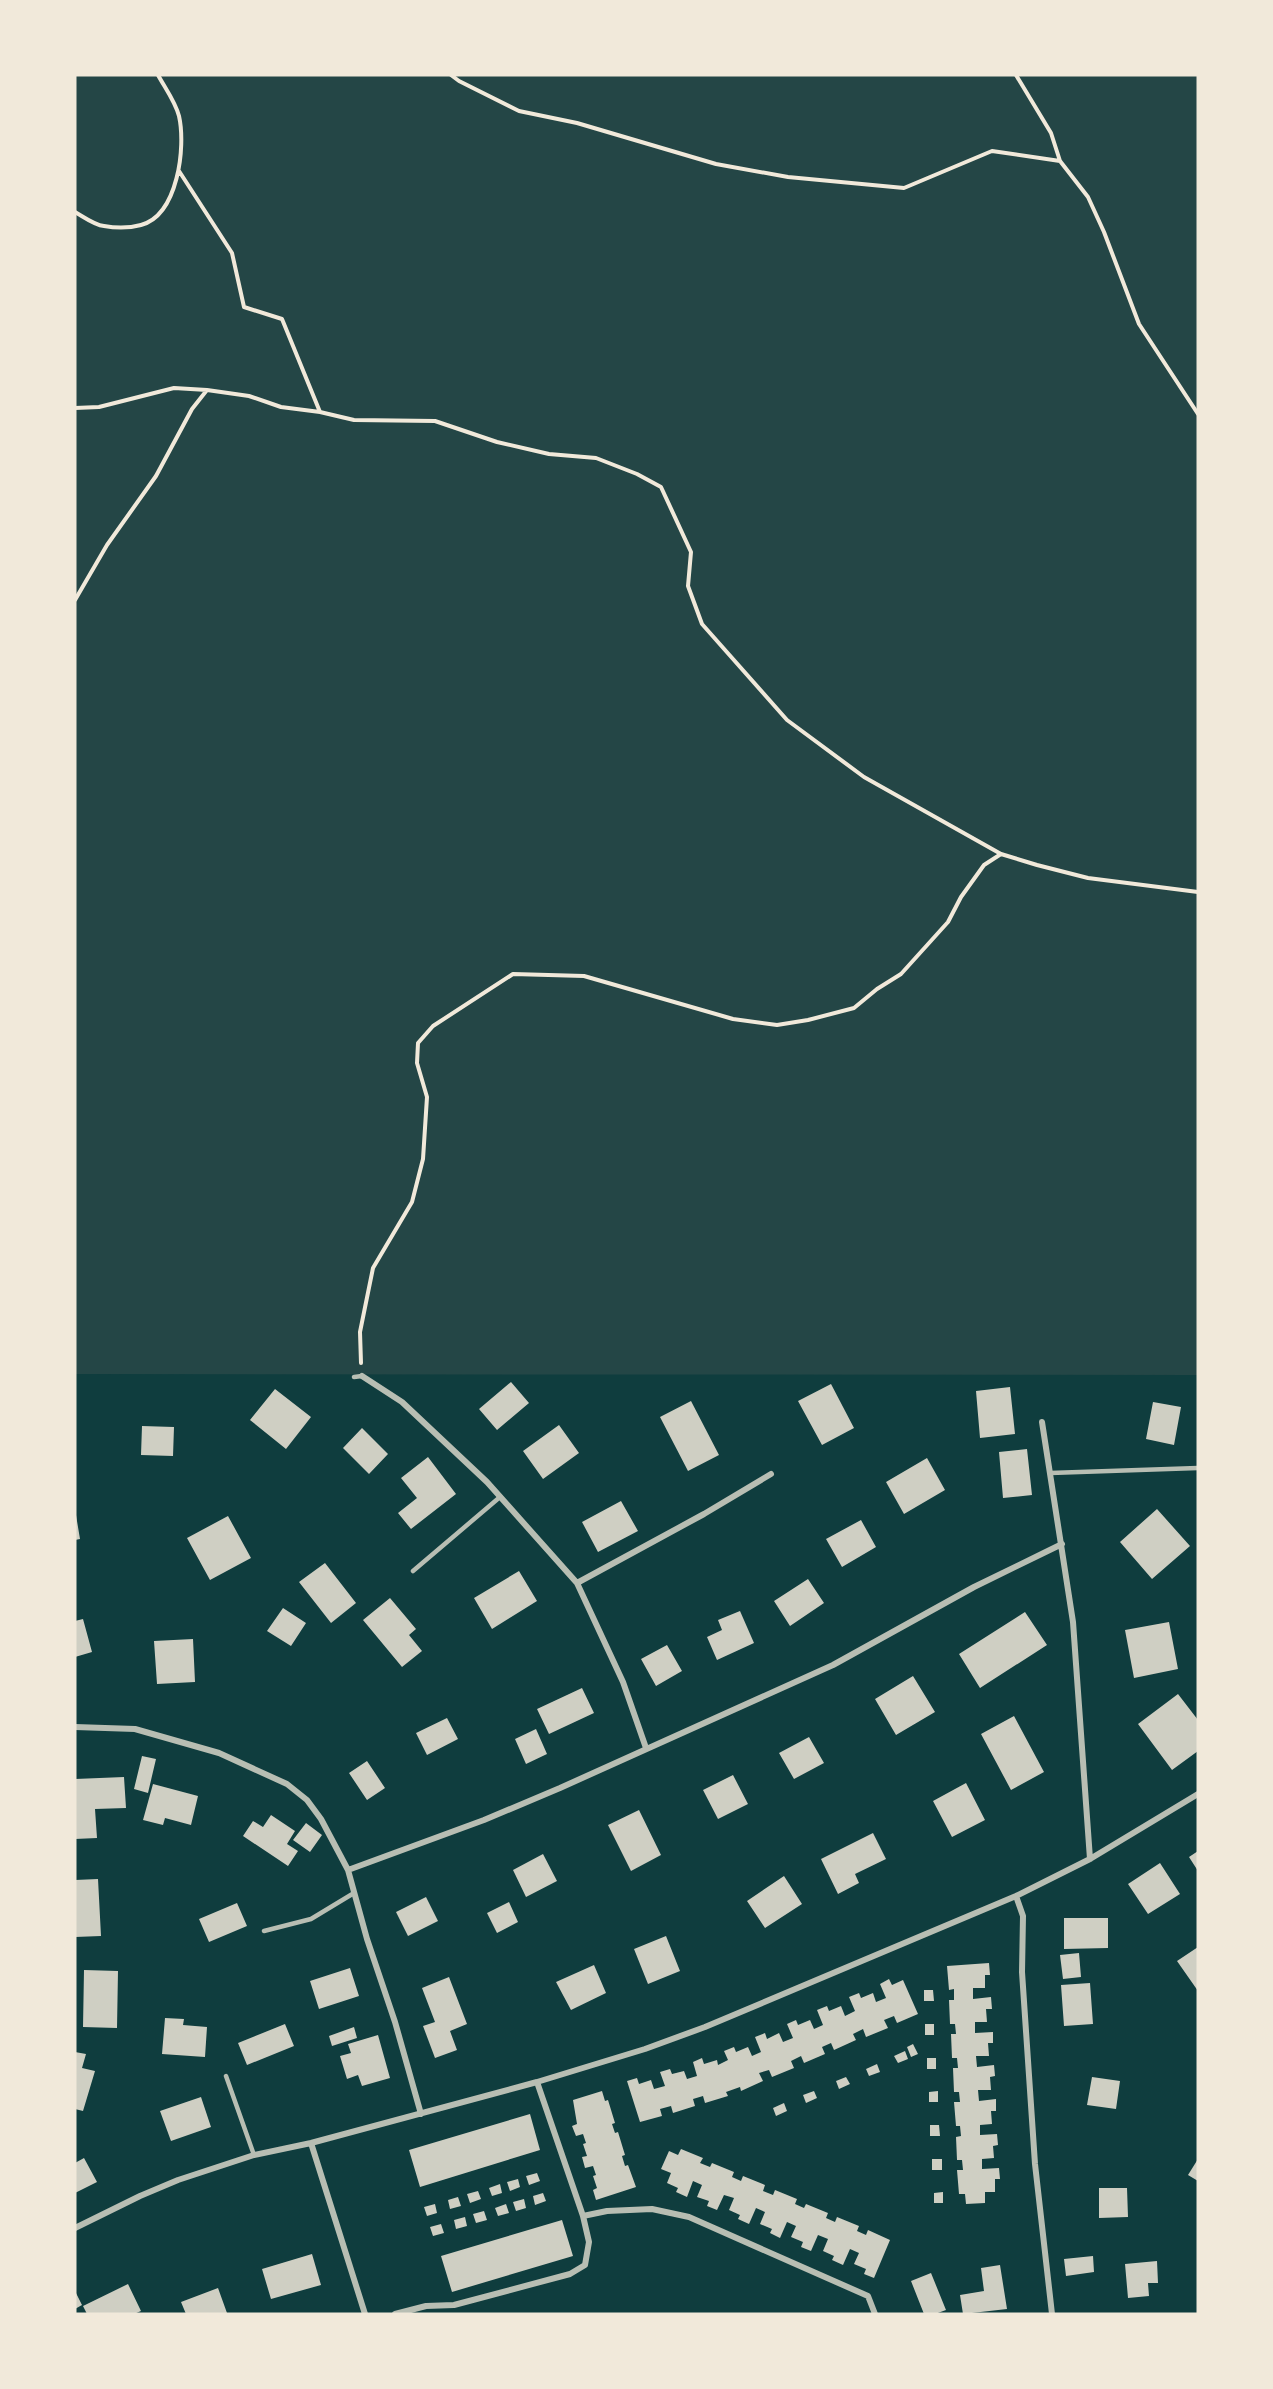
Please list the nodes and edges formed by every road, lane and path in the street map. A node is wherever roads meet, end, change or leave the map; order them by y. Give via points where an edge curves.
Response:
1 (158, 75) edge
2 (451, 75) edge
3 (1016, 75) edge
4 (1060, 161) junction
5 (179, 171) junction
6 (75, 212) edge
7 (207, 390) junction
8 (75, 408) edge
9 (320, 412) junction
10 (1198, 414) edge
11 (75, 600) edge
12 (1001, 854) junction
13 (1198, 892) edge
14 (362, 1376) junction
15 (354, 1377) dead end
16 (1042, 1422) dead end
17 (1198, 1468) edge
18 (1050, 1473) junction
19 (771, 1474) dead end
20 (500, 1497) junction
21 (1062, 1544) junction
22 (413, 1571) dead end
23 (577, 1583) junction
24 (75, 1727) edge
25 (646, 1748) junction
26 (1198, 1794) edge
27 (1090, 1859) junction
28 (348, 1870) junction
29 (354, 1893) junction
30 (1017, 1896) junction
31 (264, 1931) dead end
32 (226, 2076) dead end
33 (537, 2082) junction
34 (421, 2114) junction
35 (311, 2143) junction
36 (254, 2155) junction
37 (583, 2216) junction
38 (75, 2228) edge
39 (365, 2314) edge
40 (395, 2314) edge
41 (875, 2314) edge
42 (1052, 2314) edge

1 - 5 path via 180,119
2 - 4 path via 519,111 577,123 716,164 788,177 904,188 992,151
3 - 4 path via 1051,133
4 - 10 path via 1088,197 1139,324
5 - 6 path via 162,208 142,225 101,226
5 - 9 path via 232,253 244,308 282,319
7 - 8 path via 174,388 99,407
7 - 9 path
7 - 11 path
9 - 12 path via 354,420 435,421 549,454 596,458 661,487 691,552 688,586 702,624 786,720 864,777
12 - 13 path via 1088,878
12 - 14 path via 984,865 948,922 901,974 854,1008 777,1025 733,1019 584,976 513,974 433,1026 418,1043 417,1063 427,1097 423,1159 411,1202 373,1268 360,1332
14 - 15 lane
14 - 20 street via 402,1402
16 - 18 street
17 - 18 lane
18 - 21 street
19 - 23 street
20 - 22 lane
20 - 23 street
21 - 25 street via 974,1587 833,1665
21 - 27 street via 1072,1622
23 - 25 street via 623,1682
24 - 28 street via 135,1730 219,1753 287,1784 307,1800 321,1819
25 - 28 street via 484,1820
26 - 27 street
27 - 30 street
28 - 29 street
29 - 31 lane via 311,1919
29 - 34 street
30 - 33 street via 705,2028
30 - 42 street via 1023,1916 1022,1972 1035,2164
32 - 36 lane
33 - 34 street
33 - 37 street
34 - 35 street
35 - 36 street
35 - 39 street
36 - 38 street via 178,2180
37 - 40 street via 589,2242 585,2265 570,2274 454,2305 426,2306
37 - 41 street via 652,2209 688,2217 868,2296

